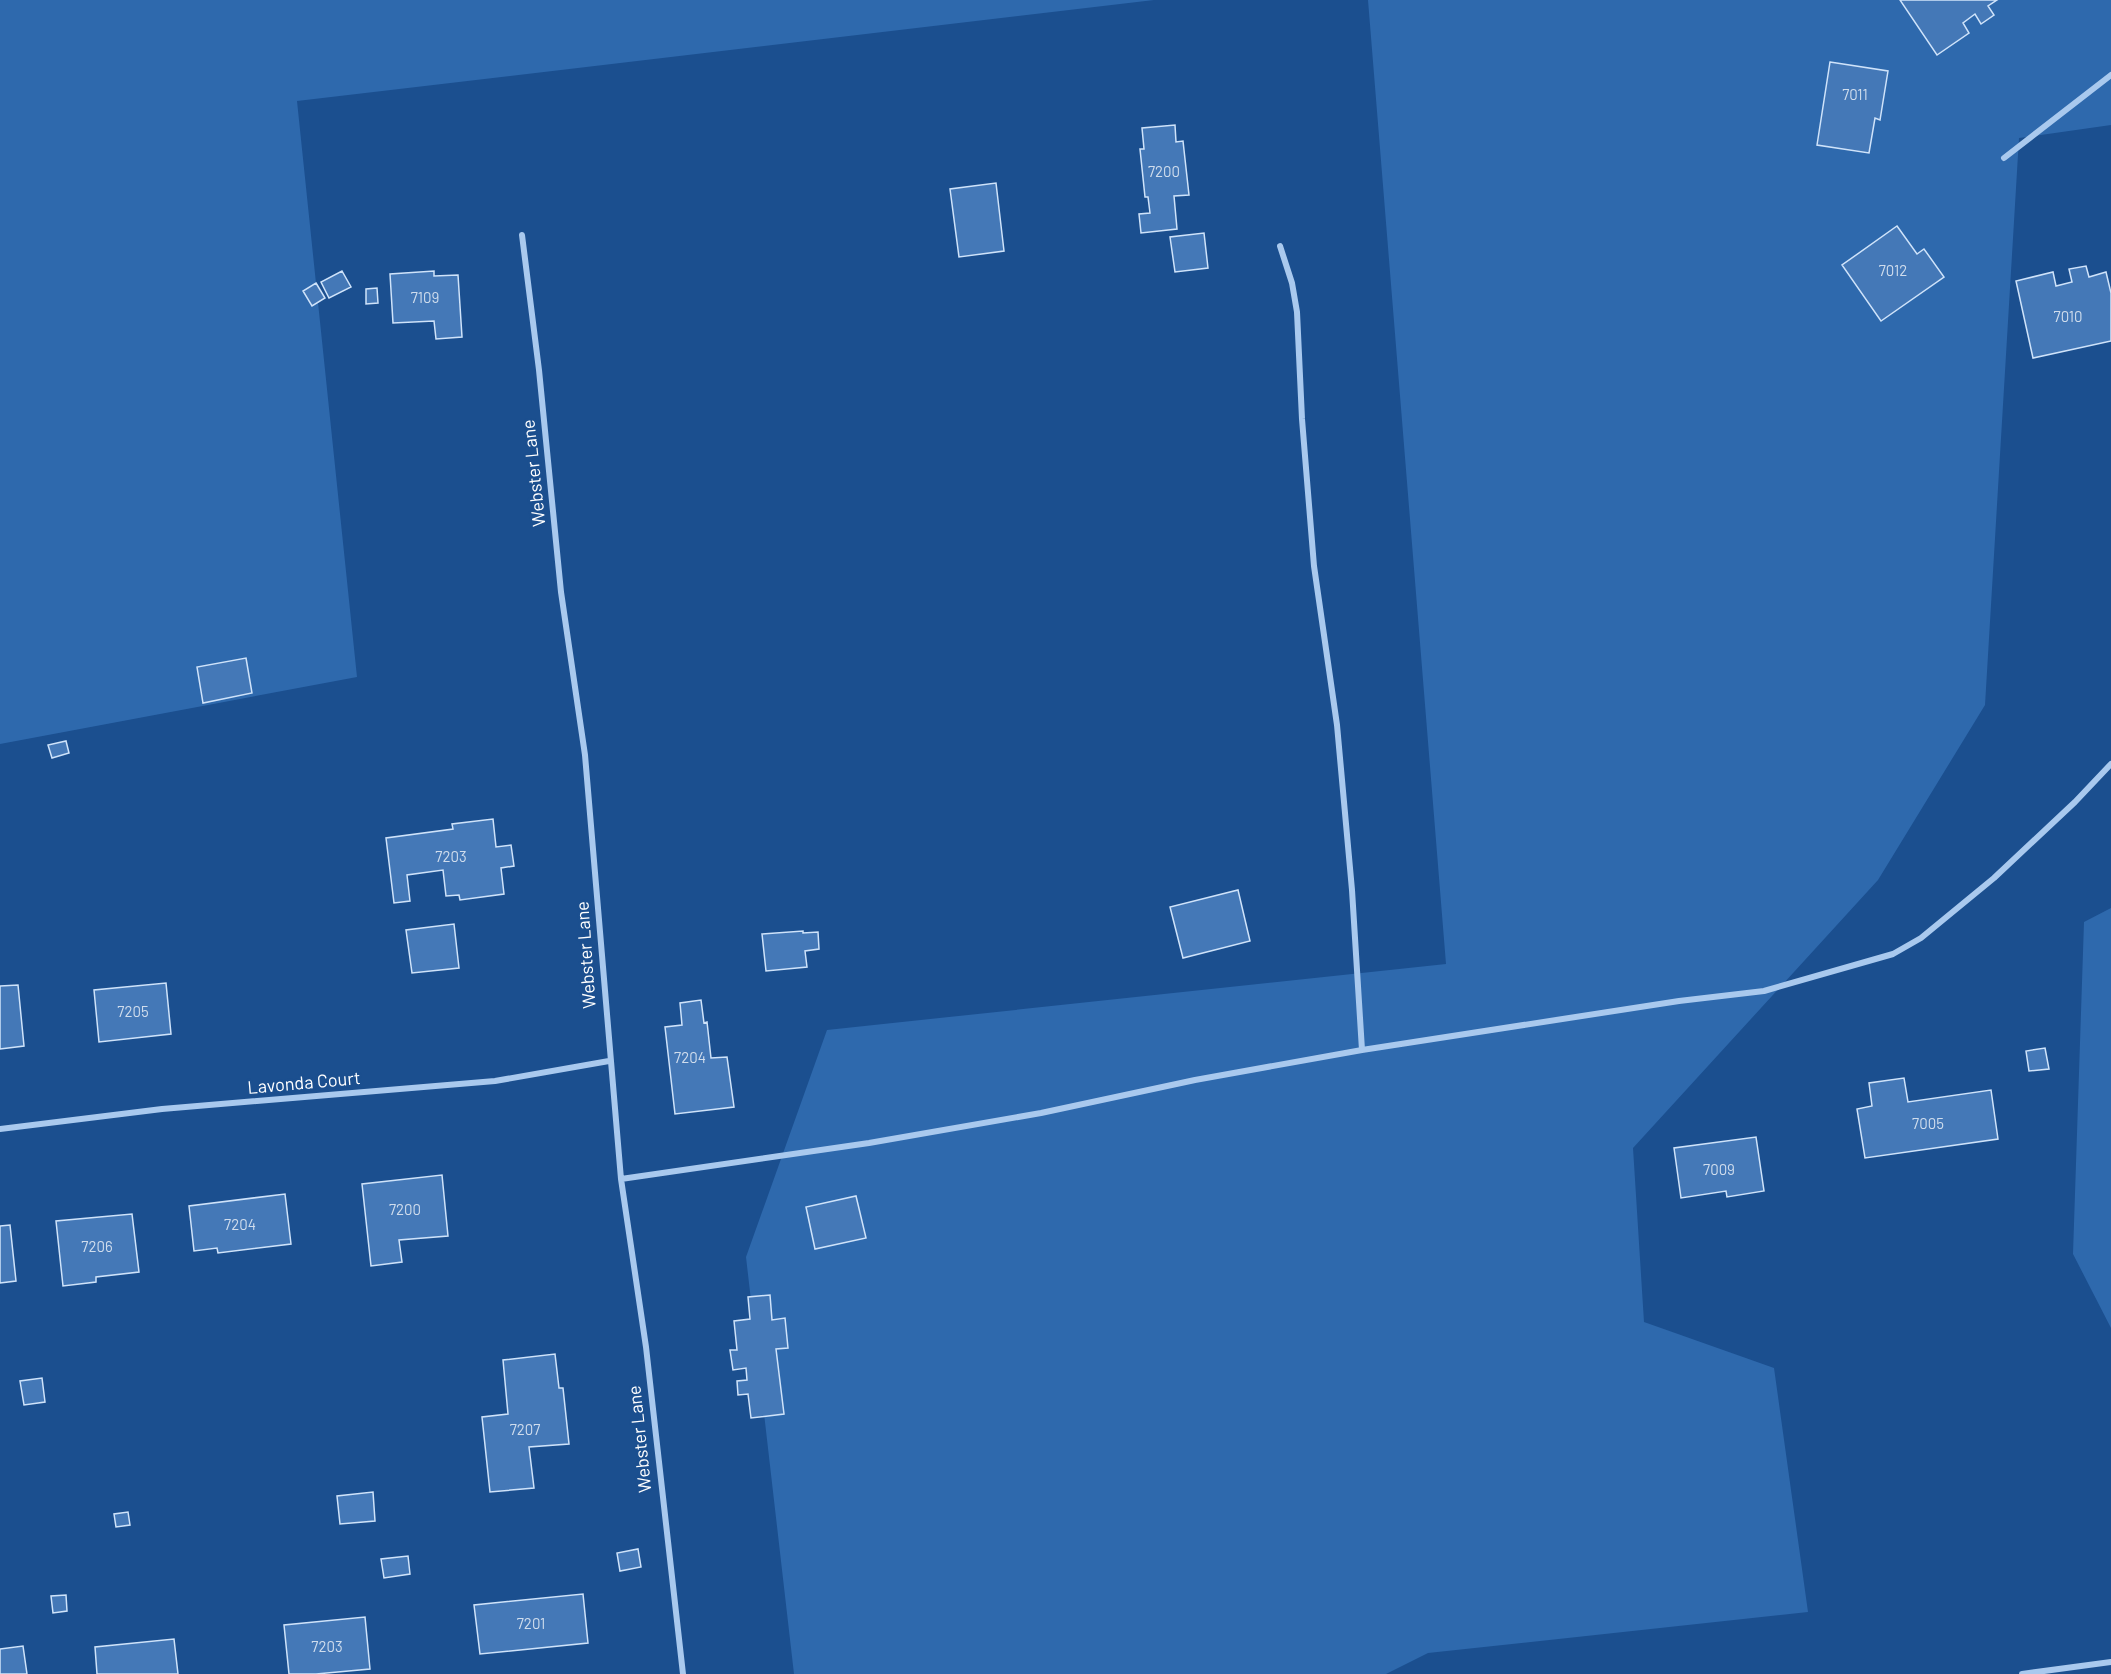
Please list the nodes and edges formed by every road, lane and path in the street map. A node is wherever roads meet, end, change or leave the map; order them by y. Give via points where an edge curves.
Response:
1 (2111, 75) edge
2 (2004, 158) dead end
3 (522, 234) dead end
4 (1280, 246) dead end
5 (2111, 764) edge
6 (1362, 1050) junction
7 (609, 1061) junction
8 (0, 1129) edge
9 (621, 1179) junction
10 (2111, 1662) edge
11 (683, 1674) edge
12 (2022, 1674) edge

1 - 2 street
3 - 7 street, Webster Lane via 561,592 585,755
4 - 6 street via 1297,312 1313,554 1338,736
5 - 6 street via 1995,878 1921,938 1893,954 1764,991
6 - 9 street via 869,1143
7 - 8 street, Lavonda Court via 495,1081 162,1109
7 - 9 street, Webster Lane
9 - 11 street, Webster Lane via 646,1347
10 - 12 street

